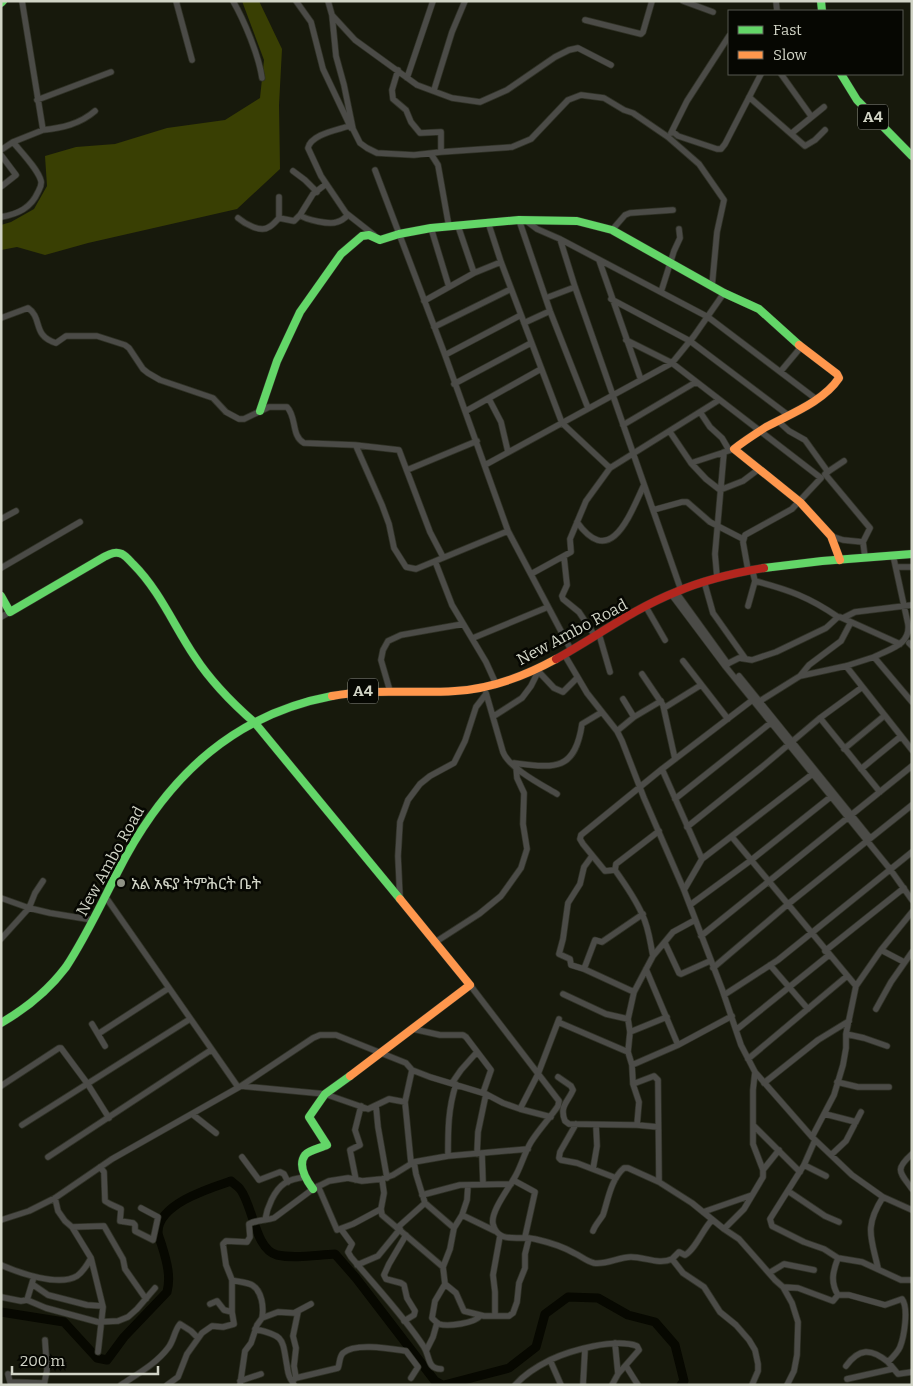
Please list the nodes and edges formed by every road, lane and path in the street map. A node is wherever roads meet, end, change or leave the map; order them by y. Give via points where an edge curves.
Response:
1 (22, 1) edge
2 (176, 1) edge
3 (233, 1) edge
4 (296, 1) edge
5 (328, 1) edge
6 (432, 1) edge
7 (465, 1) edge
8 (652, 1) edge
9 (683, 1) edge
10 (713, 12) dead end
11 (332, 14) junction
12 (585, 20) dead end
13 (728, 38) edge
14 (192, 60) dead end
15 (611, 65) dead end
16 (398, 70) junction
17 (111, 72) dead end
18 (761, 75) edge
19 (782, 75) edge
20 (842, 75) edge
21 (262, 78) dead end
22 (407, 78) junction
23 (434, 90) junction
24 (749, 97) junction
25 (37, 100) junction
26 (824, 107) dead end
27 (95, 111) dead end
28 (811, 116) junction
29 (351, 127) junction
30 (42, 130) junction
31 (825, 130) dead end
32 (672, 131) junction
33 (792, 133) junction
34 (668, 137) junction
35 (13, 142) junction
36 (1, 150) edge
37 (441, 152) junction
38 (431, 154) junction
39 (1, 155) edge
40 (912, 156) edge
41 (375, 170) dead end
42 (293, 171) dead end
43 (326, 184) junction
44 (2, 186) edge
45 (317, 192) junction
46 (279, 197) dead end
47 (673, 210) dead end
48 (300, 215) junction
49 (348, 215) junction
50 (1, 217) edge
51 (238, 218) dead end
52 (279, 218) junction
53 (522, 220) junction
54 (488, 222) junction
55 (458, 226) junction
56 (449, 227) junction
57 (431, 228) junction
58 (679, 229) dead end
59 (612, 230) junction
60 (399, 234) junction
61 (560, 239) junction
62 (380, 240) junction
63 (599, 260) junction
64 (501, 262) junction
65 (670, 262) junction
66 (474, 273) junction
67 (712, 286) junction
68 (449, 287) junction
69 (575, 287) junction
70 (511, 289) junction
71 (661, 292) junction
72 (724, 293) junction
73 (546, 298) junction
74 (611, 299) junction
75 (424, 301) junction
76 (550, 311) junction
77 (521, 315) junction
78 (708, 317) junction
79 (1, 318) edge
80 (524, 323) junction
81 (434, 327) junction
82 (626, 340) junction
83 (690, 341) junction
84 (531, 342) junction
85 (801, 347) junction
86 (445, 355) junction
87 (672, 363) junction
88 (541, 369) junction
89 (781, 371) junction
90 (641, 380) junction
91 (696, 382) junction
92 (454, 384) junction
93 (613, 395) junction
94 (488, 399) junction
95 (816, 399) junction
96 (719, 400) junction
97 (588, 408) junction
98 (260, 411) junction
99 (466, 411) junction
100 (700, 412) junction
101 (788, 415) junction
102 (778, 422) junction
103 (562, 423) junction
104 (623, 425) junction
105 (760, 431) junction
106 (670, 432) junction
107 (477, 441) junction
108 (356, 446) junction
109 (729, 450) junction
110 (508, 452) junction
111 (633, 455) junction
112 (844, 461) dead end
113 (691, 464) junction
114 (485, 465) junction
115 (610, 468) junction
116 (759, 469) junction
117 (407, 470) junction
118 (825, 474) junction
119 (644, 485) junction
120 (720, 490) junction
121 (800, 502) junction
122 (653, 510) junction
123 (16, 511) dead end
124 (1, 519) edge
125 (80, 522) dead end
126 (577, 522) junction
127 (718, 526) junction
128 (508, 531) junction
129 (832, 536) junction
130 (743, 539) junction
131 (863, 542) junction
132 (912, 554) edge
133 (894, 555) junction
134 (443, 557) junction
135 (564, 557) junction
136 (865, 557) junction
137 (840, 560) junction
138 (435, 561) junction
139 (897, 567) junction
140 (1, 568) edge
141 (912, 568) edge
142 (750, 570) junction
143 (531, 574) junction
144 (717, 577) junction
145 (704, 581) junction
146 (755, 581) junction
147 (676, 592) junction
148 (1, 596) edge
149 (912, 605) edge
150 (748, 606) dead end
151 (548, 607) junction
152 (646, 607) junction
153 (903, 607) junction
154 (10, 612) junction
155 (1, 617) edge
156 (840, 618) junction
157 (851, 622) junction
158 (463, 624) junction
159 (597, 635) junction
160 (473, 638) junction
161 (665, 640) dead end
162 (907, 643) edge
163 (568, 652) junction
164 (874, 656) junction
165 (745, 658) junction
166 (683, 661) dead end
167 (727, 665) junction
168 (846, 666) junction
169 (540, 670) junction
170 (610, 672) dead end
171 (642, 674) dead end
172 (800, 676) junction
173 (578, 678) junction
174 (496, 684) junction
175 (701, 685) junction
176 (862, 688) junction
177 (485, 690) junction
178 (390, 691) junction
179 (623, 699) dead end
180 (757, 699) junction
181 (661, 701) junction
182 (912, 702) edge
183 (664, 708) junction
184 (602, 712) junction
185 (494, 716) junction
186 (884, 716) junction
187 (634, 717) junction
188 (820, 718) junction
189 (728, 719) junction
190 (774, 721) junction
191 (255, 723) junction
192 (617, 731) junction
193 (900, 737) junction
194 (791, 742) junction
195 (844, 749) junction
196 (912, 750) edge
197 (675, 759) junction
198 (514, 765) junction
199 (912, 766) edge
200 (662, 769) junction
201 (861, 769) junction
202 (814, 772) junction
203 (640, 787) junction
204 (880, 792) junction
205 (557, 794) dead end
206 (832, 795) junction
207 (675, 799) junction
208 (912, 805) edge
209 (850, 817) junction
210 (688, 827) junction
211 (659, 832) junction
212 (732, 838) junction
213 (868, 839) junction
214 (912, 852) edge
215 (592, 856) junction
216 (702, 859) junction
217 (750, 861) junction
218 (890, 869) junction
219 (615, 870) junction
220 (43, 881) dead end
221 (768, 883) junction
222 (904, 888) junction
223 (684, 890) junction
224 (105, 896) junction
225 (911, 896) edge
226 (1, 898) edge
227 (400, 900) junction
228 (690, 904) junction
229 (787, 905) junction
230 (29, 908) junction
231 (912, 912) edge
232 (643, 914) junction
233 (93, 920) junction
234 (695, 920) junction
235 (811, 934) junction
236 (701, 936) junction
237 (1, 940) edge
238 (434, 943) junction
239 (665, 943) junction
240 (881, 950) junction
241 (912, 952) edge
242 (827, 953) junction
243 (653, 956) junction
244 (710, 961) junction
245 (904, 962) junction
246 (770, 965) junction
247 (713, 968) junction
248 (584, 969) junction
249 (646, 969) junction
250 (847, 976) junction
251 (470, 986) junction
252 (856, 986) junction
253 (169, 988) junction
254 (790, 988) junction
255 (634, 992) junction
256 (563, 994) dead end
257 (724, 996) junction
258 (808, 1009) junction
259 (876, 1009) dead end
260 (732, 1016) junction
261 (667, 1018) junction
262 (190, 1019) junction
263 (628, 1019) junction
264 (849, 1021) junction
265 (1, 1023) edge
266 (92, 1024) dead end
267 (413, 1029) junction
268 (736, 1030) junction
269 (630, 1032) junction
270 (98, 1034) junction
271 (846, 1034) junction
272 (678, 1045) junction
273 (105, 1046) dead end
274 (886, 1046) dead end
275 (211, 1050) junction
276 (478, 1052) junction
277 (628, 1052) junction
278 (380, 1054) junction
279 (748, 1059) junction
280 (632, 1065) junction
281 (412, 1070) junction
282 (755, 1072) junction
283 (538, 1074) junction
284 (558, 1077) dead end
285 (837, 1082) junction
286 (87, 1083) junction
287 (764, 1083) junction
288 (454, 1084) junction
289 (633, 1084) junction
290 (1, 1086) edge
291 (240, 1087) junction
292 (889, 1087) dead end
293 (484, 1093) junction
294 (325, 1094) junction
295 (405, 1102) junction
296 (361, 1106) junction
297 (376, 1106) junction
298 (520, 1109) junction
299 (861, 1112) dead end
300 (192, 1114) junction
301 (825, 1114) junction
302 (550, 1117) junction
303 (108, 1118) junction
304 (856, 1122) junction
305 (576, 1124) junction
306 (22, 1125) dead end
307 (596, 1125) junction
308 (638, 1125) junction
309 (754, 1126) junction
310 (658, 1127) junction
311 (216, 1133) dead end
312 (814, 1138) junction
313 (528, 1149) junction
314 (780, 1150) junction
315 (480, 1154) junction
316 (912, 1154) edge
317 (831, 1155) junction
318 (448, 1156) junction
319 (48, 1157) dead end
320 (242, 1157) dead end
321 (412, 1163) junction
322 (804, 1165) junction
323 (100, 1167) junction
324 (593, 1169) junction
325 (763, 1170) junction
326 (800, 1172) junction
327 (826, 1176) dead end
328 (305, 1177) junction
329 (616, 1178) junction
330 (384, 1179) junction
331 (356, 1180) junction
332 (288, 1182) junction
333 (512, 1182) junction
334 (659, 1182) junction
335 (483, 1184) junction
336 (468, 1185) junction
337 (316, 1188) junction
338 (912, 1189) edge
339 (788, 1191) junction
340 (422, 1195) junction
341 (752, 1195) junction
342 (883, 1197) junction
343 (54, 1198) junction
344 (425, 1203) junction
345 (141, 1208) dead end
346 (381, 1209) junction
347 (912, 1210) edge
348 (703, 1212) junction
349 (462, 1215) junction
350 (262, 1219) junction
351 (1, 1220) edge
352 (712, 1220) junction
353 (839, 1222) dead end
354 (72, 1226) junction
355 (399, 1228) junction
356 (454, 1228) junction
357 (341, 1229) junction
358 (724, 1229) junction
359 (592, 1231) dead end
360 (498, 1234) junction
361 (406, 1235) junction
362 (527, 1237) junction
363 (91, 1258) junction
364 (838, 1258) junction
365 (672, 1259) junction
366 (1, 1265) edge
367 (357, 1265) junction
368 (443, 1267) junction
369 (878, 1268) junction
370 (814, 1270) dead end
371 (769, 1273) junction
372 (35, 1276) junction
373 (384, 1277) junction
374 (232, 1280) junction
375 (912, 1280) edge
376 (32, 1284) junction
377 (445, 1284) junction
378 (375, 1286) junction
379 (783, 1287) junction
380 (154, 1288) dead end
381 (838, 1295) junction
382 (1, 1297) edge
383 (146, 1299) junction
384 (27, 1300) junction
385 (210, 1304) dead end
386 (311, 1304) dead end
387 (102, 1306) junction
388 (232, 1312) junction
389 (298, 1312) junction
390 (480, 1316) junction
391 (495, 1316) junction
392 (262, 1318) junction
393 (101, 1321) junction
394 (404, 1321) junction
395 (437, 1323) junction
396 (255, 1329) junction
397 (198, 1338) junction
398 (45, 1340) dead end
399 (616, 1343) junction
400 (584, 1349) junction
401 (98, 1352) dead end
402 (427, 1355) junction
403 (550, 1360) junction
404 (415, 1362) junction
405 (888, 1362) junction
406 (626, 1366) junction
407 (846, 1366) dead end
408 (441, 1369) dead end
409 (892, 1369) junction
410 (912, 1372) edge
411 (8, 1374) dead end
412 (261, 1374) dead end
413 (618, 1374) junction
414 (411, 1378) dead end
415 (176, 1379) junction
416 (847, 1379) dead end
417 (294, 1381) edge
418 (24, 1383) edge
419 (240, 1383) edge
420 (44, 1384) edge
421 (121, 1385) edge
422 (168, 1385) edge
423 (181, 1385) edge
424 (515, 1385) edge
425 (561, 1385) edge
426 (583, 1385) edge
427 (612, 1385) edge
428 (638, 1385) edge
429 (752, 1385) edge
430 (787, 1385) edge

1 - 25 street
2 - 14 street
3 - 21 street via 252,44
4 - 29 street via 311,22 323,69
5 - 11 street
6 - 22 street
7 - 23 street
8 - 12 street via 641,34
9 - 10 street
11 - 16 street via 355,40
11 - 29 street via 336,56
13 - 32 street via 687,101
15 - 23 street via 578,48 555,57 522,81 480,102 452,98
16 - 22 street
16 - 37 street via 392,90 393,99 406,110 420,133 441,132
17 - 25 street
18 - 24 street
19 - 28 street
20 - 40 street, A4 via 857,100
22 - 23 street
24 - 32 street via 721,149 678,136
24 - 33 street
25 - 30 street
26 - 28 street
27 - 30 street via 74,124
28 - 33 street
29 - 38 street via 360,143 377,152
29 - 43 street via 322,135 308,147
30 - 35 street
31 - 33 street via 807,146
32 - 34 street
34 - 37 street via 604,98 581,95 568,100 535,136 522,144
34 - 67 street via 699,164 724,200 717,232
35 - 36 street
35 - 50 street via 39,175 41,185 26,209
37 - 38 street
38 - 56 street via 438,165
39 - 44 street via 16,175
41 - 60 street
42 - 45 street
43 - 45 street
43 - 49 street
45 - 48 street
46 - 52 street
47 - 59 street via 626,215
48 - 49 street via 331,223 339,222
48 - 52 street via 292,222
49 - 62 street
51 - 52 street via 264,229
53 - 54 street
53 - 59 street via 577,221
53 - 61 street
53 - 73 street
54 - 55 street
54 - 64 street
55 - 56 street
55 - 66 street
56 - 57 street
57 - 60 street
57 - 68 street
58 - 65 street via 680,238
59 - 65 street
60 - 62 street
60 - 75 street
61 - 63 street
61 - 69 street
62 - 98 street via 362,236 341,254 300,312 277,361
63 - 71 street
63 - 74 street
64 - 66 street
64 - 70 street
65 - 67 street
65 - 71 street
66 - 68 street
67 - 72 street
68 - 75 street
69 - 73 street
69 - 93 street
70 - 77 street
70 - 81 street
71 - 78 street
72 - 78 street
72 - 85 street via 762,311
73 - 76 street
74 - 82 street
74 - 83 street
75 - 81 street
76 - 80 street
76 - 97 street
77 - 80 street
77 - 86 street
78 - 83 street
78 - 89 street
79 - 98 street via 28,308 34,313 40,332 49,341 56,343 68,336 103,336 129,348 148,373 213,398 230,415 244,419
80 - 84 street
81 - 86 street
82 - 87 street
82 - 90 street
83 - 87 street
83 - 101 street
84 - 88 street
84 - 92 street
85 - 89 street
85 - 95 street via 837,374 835,386
86 - 92 street
87 - 90 street
87 - 91 street
88 - 94 street
88 - 103 street
89 - 95 street
90 - 93 street
91 - 96 street
91 - 104 street
92 - 99 street
93 - 97 street
93 - 104 street
94 - 99 street
94 - 110 street via 501,422
95 - 101 street
96 - 100 street
96 - 105 street
97 - 103 street
98 - 108 street via 269,407 287,407 298,438 304,442
99 - 107 street
100 - 106 street
100 - 109 street
101 - 102 street
102 - 105 street
102 - 118 street via 805,440
103 - 110 street
103 - 115 street
104 - 111 street
105 - 109 street
105 - 118 street
106 - 111 street
106 - 113 street
107 - 114 street
107 - 117 street
108 - 117 street via 399,450
108 - 138 street via 382,505 394,548 404,565 412,570
109 - 113 street
109 - 116 street
109 - 120 street
110 - 114 street
111 - 115 street
111 - 119 street
112 - 118 street
113 - 120 street
114 - 128 street
115 - 126 street via 586,501
116 - 120 street
116 - 121 street
117 - 134 street
118 - 121 street
118 - 131 street via 868,525 870,530
119 - 122 street
119 - 126 street via 629,517 607,542 592,538
120 - 127 street
121 - 129 street
121 - 130 street
122 - 127 street via 687,502
122 - 147 street
123 - 124 street
125 - 140 street
126 - 135 street via 570,539 571,552
127 - 130 street
127 - 144 street
128 - 134 street
128 - 143 street
129 - 131 street
129 - 137 street
130 - 142 street
131 - 136 street
132 - 133 street, New Ambo Road / A4
133 - 136 street, New Ambo Road / A4
133 - 139 street
134 - 138 street
135 - 143 street
135 - 159 street via 567,585 563,599 579,612
136 - 137 street, New Ambo Road / A4
137 - 142 street, New Ambo Road / A4
138 - 158 street
139 - 141 street
139 - 153 street
142 - 144 street, New Ambo Road / A4
142 - 146 street
143 - 151 street
144 - 145 street, New Ambo Road / A4
145 - 147 street, New Ambo Road / A4
145 - 165 street via 714,614
146 - 150 street
146 - 156 street via 804,596
147 - 152 street, New Ambo Road / A4
147 - 167 street
148 - 154 street
149 - 153 street
151 - 160 street
151 - 163 street
152 - 159 street, New Ambo Road / A4
152 - 161 street
153 - 156 street via 855,612
153 - 162 street via 909,630
154 - 155 street
154 - 191 street via 104,557 115,552 123,554 160,598 215,684
156 - 157 street
156 - 165 street via 776,652 752,660
157 - 162 street
157 - 172 street via 841,641 809,665
158 - 160 street
158 - 178 street via 400,635 388,641 381,660
159 - 163 street, New Ambo Road / A4
159 - 170 street
160 - 174 street
162 - 164 street
163 - 169 street, New Ambo Road / A4
163 - 173 street
164 - 168 street
164 - 182 street
165 - 167 street
166 - 175 street
167 - 180 street
168 - 172 street
168 - 176 street
169 - 173 street via 554,688 563,692
169 - 174 street, New Ambo Road / A4
169 - 185 street via 522,698
171 - 181 street
172 - 180 street
173 - 184 street
174 - 177 street, New Ambo Road / A4
175 - 183 street
175 - 189 street
176 - 186 street
176 - 188 street
177 - 178 street, New Ambo Road / A4
177 - 185 street
177 - 227 street via 454,764 430,776 408,800 400,822
178 - 191 street, New Ambo Road / A4 via 335,695 291,707
179 - 187 street
180 - 189 street
180 - 190 street
181 - 183 street
181 - 187 street
183 - 197 street
184 - 192 street
184 - 198 street via 582,724 576,749 558,765
185 - 198 street via 505,756
186 - 193 street
186 - 195 street
187 - 192 street
188 - 194 street
188 - 195 street
189 - 197 street
190 - 194 street
190 - 207 street
191 - 224 street, New Ambo Road / A4 via 214,748 167,792 143,826
191 - 227 street
192 - 203 street
193 - 196 street
193 - 201 street
194 - 202 street
194 - 210 street
195 - 201 street
197 - 200 street
198 - 205 street
198 - 238 street via 524,793 523,824 527,849 521,868 501,896
199 - 204 street
200 - 203 street
200 - 207 street
201 - 204 street
202 - 206 street
202 - 212 street
203 - 211 street
203 - 215 street via 581,835 580,839
204 - 209 street
206 - 209 street
206 - 217 street
207 - 210 street
208 - 213 street
209 - 213 street
209 - 221 street
210 - 216 street
211 - 219 street via 616,864
211 - 223 street
212 - 216 street
212 - 217 street
213 - 218 street
213 - 229 street
214 - 218 street
215 - 219 street via 605,871
215 - 248 street via 568,903 559,953 570,959 570,965
216 - 223 street
217 - 221 street
217 - 228 street
218 - 222 street
218 - 235 street
219 - 232 street
220 - 230 street
221 - 229 street
221 - 236 street
222 - 225 street
222 - 242 street
223 - 228 street
224 - 233 street, New Ambo Road / A4
224 - 253 street
226 - 230 street
227 - 238 street
228 - 234 street
229 - 235 street
229 - 247 street
230 - 233 street
230 - 237 street
231 - 240 street
232 - 243 street
232 - 248 street via 602,942 595,940
233 - 265 street, New Ambo Road / A4 via 54,982 30,1004
234 - 236 street
234 - 239 street via 673,932
235 - 242 street
235 - 246 street
236 - 244 street
238 - 251 street
239 - 243 street
239 - 244 street via 681,974
240 - 245 street
240 - 252 street
241 - 245 street
242 - 250 street
242 - 254 street
243 - 249 street
244 - 247 street
245 - 259 street
246 - 254 street
246 - 257 street
247 - 257 street
248 - 255 street
249 - 255 street
249 - 261 street
250 - 252 street
250 - 258 street
251 - 267 street
251 - 283 street
252 - 264 street
253 - 262 street
253 - 270 street
254 - 258 street
254 - 268 street
255 - 263 street
256 - 263 street via 606,1014
257 - 260 street
258 - 279 street
260 - 268 street
260 - 272 street
261 - 269 street
261 - 272 street
262 - 275 street
262 - 286 street
263 - 269 street
264 - 271 street
264 - 287 street via 818,1040
266 - 270 street
267 - 276 street via 440,1035 463,1035
267 - 278 street
268 - 279 street
269 - 277 street
270 - 273 street
271 - 274 street
271 - 285 street via 846,1048
272 - 280 street
275 - 291 street
275 - 303 street
276 - 288 street via 461,1070
276 - 293 street via 491,1070
277 - 280 street
277 - 283 street via 558,1020
278 - 281 street via 406,1063
278 - 291 street via 336,1035 320,1035
278 - 294 street
279 - 282 street
280 - 289 street
281 - 288 street
281 - 295 street
282 - 287 street
282 - 309 street
283 - 298 street
283 - 302 street via 559,1101
284 - 305 street via 573,1090 562,1114 569,1124
285 - 292 street via 858,1087
285 - 301 street
286 - 290 street via 63,1050 58,1048
286 - 303 street
286 - 306 street
287 - 312 street
288 - 293 street
288 - 318 street
289 - 308 street via 639,1102
289 - 310 street via 654,1076 657,1078
291 - 294 street
291 - 300 street
293 - 298 street
293 - 315 street via 478,1132
294 - 296 street
294 - 328 street via 309,1117 327,1145 304,1158
295 - 297 street via 389,1099
295 - 321 street
296 - 297 street
296 - 331 street via 355,1130 360,1145 350,1150
297 - 330 street
298 - 302 street
299 - 304 street
300 - 311 street
300 - 323 street
301 - 304 street
301 - 312 street
302 - 313 street
303 - 319 street
304 - 317 street via 846,1141
305 - 307 street
305 - 324 street via 559,1158
307 - 308 street
307 - 324 street
308 - 310 street
309 - 314 street
309 - 325 street via 753,1144
310 - 334 street
312 - 317 street
312 - 322 street
313 - 315 street
313 - 333 street
314 - 325 street
314 - 326 street
315 - 318 street
315 - 335 street
316 - 338 street via 900,1166
317 - 342 street
318 - 321 street
320 - 332 street via 259,1180 280,1172
321 - 330 street
321 - 340 street
322 - 326 street
322 - 327 street
323 - 343 street
323 - 345 street via 104,1172 105,1201 121,1209 120,1220 133,1223 135,1232 153,1240 158,1216
324 - 329 street
325 - 341 street via 763,1177
326 - 339 street
328 - 332 street
328 - 337 street
329 - 334 street via 624,1168 628,1168
329 - 359 street via 602,1216
330 - 331 street
330 - 346 street
331 - 337 street via 339,1179
332 - 350 street via 276,1192
333 - 335 street
333 - 360 street via 493,1220
333 - 362 street via 535,1192
334 - 348 street
335 - 336 street
336 - 340 street
336 - 349 street
337 - 350 street via 274,1218
337 - 357 street via 336,1229
339 - 353 street
339 - 364 street via 770,1219 772,1226
340 - 344 street
341 - 348 street
341 - 358 street via 744,1209
342 - 347 street
342 - 369 street via 870,1227
343 - 351 street
343 - 354 street via 58,1211
344 - 355 street
344 - 356 street
346 - 355 street via 382,1215
346 - 357 street
348 - 352 street
349 - 356 street
349 - 360 street
350 - 374 street via 249,1224 247,1242 226,1241 223,1244
352 - 358 street
352 - 365 street via 690,1252 685,1255 679,1252
354 - 363 street
354 - 383 street via 104,1226 123,1259 125,1269
355 - 361 street
355 - 367 street via 378,1256
356 - 368 street
357 - 367 street via 352,1244 348,1254
358 - 371 street via 739,1239
360 - 362 street via 511,1239
360 - 391 street via 493,1275
361 - 368 street
361 - 373 street
362 - 365 street via 595,1263 623,1257 664,1262
362 - 391 street via 525,1268 514,1312 510,1316
363 - 372 street via 75,1277 62,1280
363 - 387 street
364 - 369 street
364 - 381 street via 833,1271
365 - 429 street via 683,1273 704,1287 720,1312 749,1340 758,1364
366 - 372 street
367 - 378 street
368 - 377 street
369 - 375 street via 901,1280
370 - 371 street via 784,1264
371 - 379 street
372 - 376 street
373 - 378 street
373 - 394 street via 404,1285 415,1311
374 - 388 street
374 - 392 street via 255,1288 263,1306
376 - 384 street
376 - 387 street via 48,1295
377 - 390 street via 456,1293 464,1311
377 - 395 street via 433,1307 432,1318
378 - 394 street
379 - 381 street via 798,1288 833,1301
379 - 430 street via 798,1322 797,1355
380 - 383 street
381 - 405 street via 885,1305 899,1299 904,1302 905,1325 900,1348
382 - 384 street
383 - 393 street via 128,1317
384 - 393 street
385 - 388 street via 217,1301 224,1310
386 - 389 street
387 - 393 street
388 - 397 street via 233,1325 212,1326
389 - 392 street via 278,1312
389 - 417 street via 293,1336 296,1348
390 - 391 street
390 - 395 street via 474,1321
392 - 396 street
393 - 401 street
394 - 402 street
395 - 402 street
396 - 417 street via 274,1333 282,1340 288,1374
396 - 419 street via 243,1355
397 - 415 street
397 - 421 street via 180,1324 165,1352
398 - 420 street
399 - 400 street
399 - 406 street via 639,1347
399 - 413 street
400 - 403 street
400 - 426 street
402 - 404 street
402 - 408 street via 434,1368
403 - 424 street
403 - 425 street
404 - 414 street via 417,1368
404 - 417 street via 404,1351 376,1347 352,1349 341,1355 338,1368
405 - 407 street via 873,1353 862,1352
405 - 409 street
406 - 413 street
406 - 428 street
409 - 410 street via 898,1374
409 - 416 street
411 - 418 street via 10,1382
412 - 419 street
413 - 427 street
415 - 422 street
415 - 423 street
418 - 420 street

